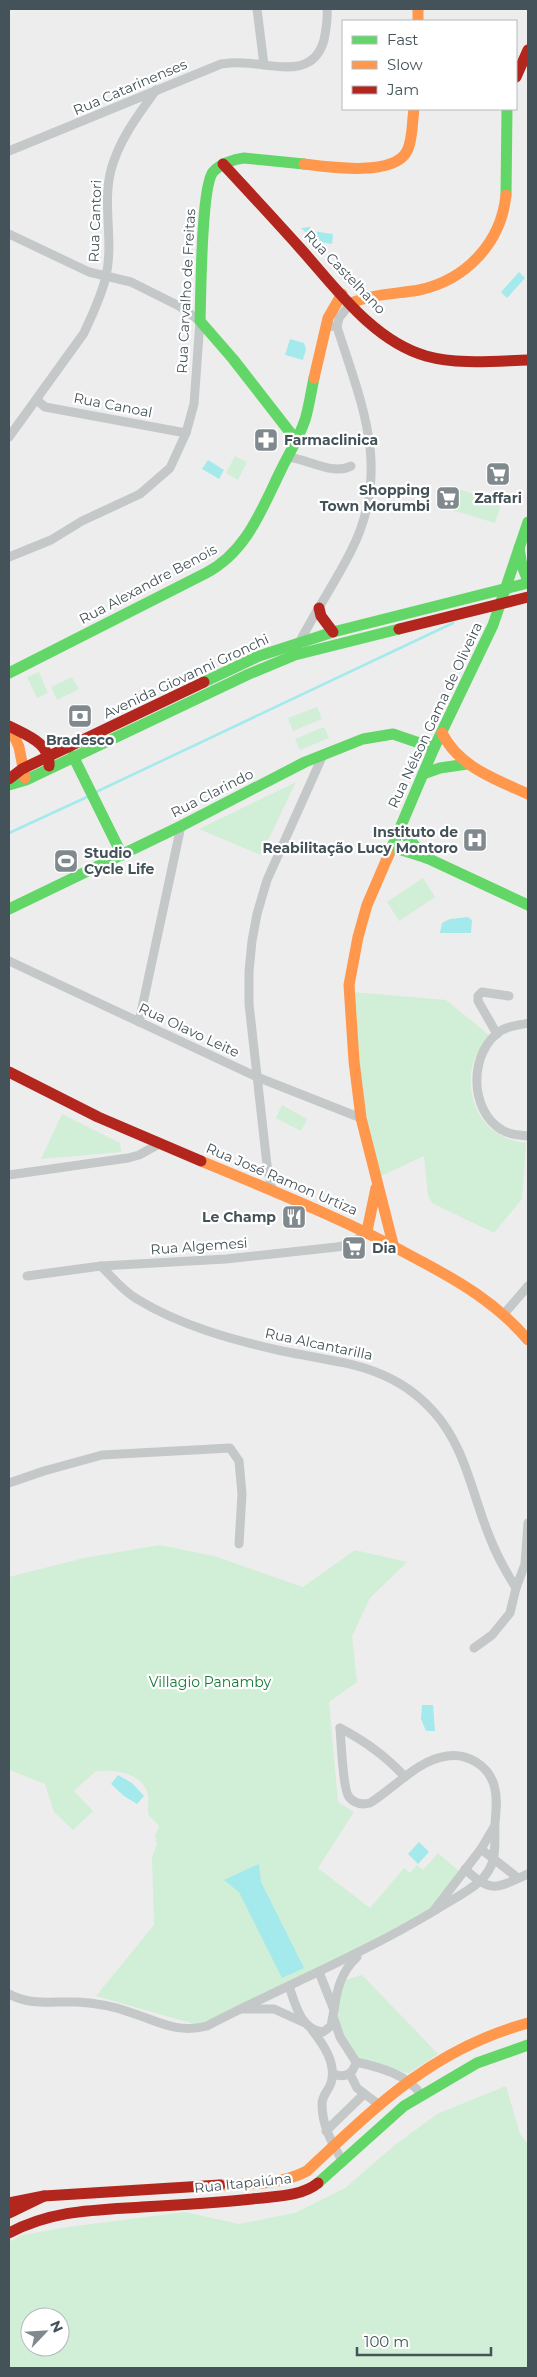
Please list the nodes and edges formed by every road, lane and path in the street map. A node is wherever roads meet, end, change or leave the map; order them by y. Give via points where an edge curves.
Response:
1 (257, 9) edge
2 (326, 9) edge
3 (528, 50) edge
4 (264, 65) junction
5 (517, 75) edge
6 (156, 90) junction
7 (414, 110) edge
8 (507, 110) edge
9 (9, 151) edge
10 (223, 164) junction
11 (9, 234) edge
12 (106, 276) junction
13 (342, 294) junction
14 (351, 303) junction
15 (200, 321) junction
16 (331, 326) junction
17 (528, 360) edge
18 (37, 400) junction
19 (186, 434) junction
20 (9, 437) edge
21 (296, 440) junction
22 (287, 457) junction
23 (351, 466) dead end
24 (528, 522) edge
25 (519, 548) junction
26 (9, 557) edge
27 (528, 582) edge
28 (508, 586) junction
29 (528, 597) edge
30 (502, 603) junction
31 (319, 608) junction
32 (333, 632) junction
33 (299, 643) junction
34 (295, 655) junction
35 (9, 673) edge
36 (9, 726) edge
37 (442, 733) junction
38 (434, 748) junction
39 (323, 755) junction
40 (49, 756) junction
41 (73, 756) junction
42 (467, 764) junction
43 (47, 770) junction
44 (24, 774) junction
45 (423, 774) junction
46 (9, 779) edge
47 (9, 785) edge
48 (528, 794) edge
49 (181, 826) junction
50 (400, 829) junction
51 (392, 847) junction
52 (122, 855) junction
53 (427, 858) junction
54 (528, 905) edge
55 (9, 908) edge
56 (9, 961) edge
57 (510, 996) dead end
58 (139, 1022) junction
59 (528, 1023) edge
60 (497, 1034) junction
61 (9, 1072) edge
62 (256, 1077) junction
63 (361, 1118) junction
64 (528, 1136) edge
65 (159, 1144) junction
66 (9, 1175) edge
67 (376, 1184) junction
68 (272, 1190) junction
69 (367, 1232) junction
70 (393, 1244) junction
71 (101, 1266) junction
72 (27, 1276) dead end
73 (528, 1286) edge
74 (504, 1314) junction
75 (528, 1340) edge
76 (9, 1484) edge
77 (528, 1524) edge
78 (239, 1544) dead end
79 (516, 1588) junction
80 (474, 1648) dead end
81 (405, 1777) junction
82 (495, 1824) junction
83 (481, 1850) junction
84 (495, 1859) junction
85 (465, 1869) junction
86 (528, 1874) edge
87 (518, 1878) junction
88 (479, 1882) junction
89 (435, 1910) junction
90 (364, 1950) junction
91 (319, 1972) junction
92 (288, 1986) junction
93 (9, 1994) edge
94 (238, 2010) junction
95 (334, 2014) junction
96 (528, 2023) edge
97 (309, 2026) junction
98 (340, 2037) junction
99 (528, 2045) edge
100 (324, 2046) junction
101 (356, 2062) junction
102 (333, 2074) junction
103 (352, 2078) junction
104 (409, 2082) junction
105 (364, 2094) junction
106 (421, 2095) junction
107 (378, 2104) junction
108 (326, 2131) junction
109 (333, 2145) junction
110 (343, 2162) junction
111 (44, 2196) junction
112 (9, 2202) edge
113 (9, 2213) edge
114 (9, 2233) edge

1 - 4 street
2 - 4 street, Rua Catarinenses via 322,45 309,62 289,68
3 - 5 main road
4 - 6 street, Rua Catarinenses via 221,64
6 - 9 street, Rua Catarinenses
6 - 12 street, Rua Cantori via 128,132 110,172
7 - 10 main road via 408,150 392,164 349,169 259,158 234,159
8 - 14 main road via 507,204 494,240 463,271 431,287 366,296
10 - 13 main road, Rua Castelhano
10 - 15 main road, Rua Carvalho de Freitas via 212,176 206,193
11 - 12 street via 89,272
12 - 15 street via 131,282 179,306
12 - 18 street via 84,333
13 - 14 main road, Rua Castelhano
13 - 16 main road, Rua Alexandre Benois via 330,310
14 - 16 street
14 - 17 main road, Rua Castelhano via 386,334 425,356
15 - 19 street, Rua Carvalho de Freitas via 197,384
15 - 21 main road
16 - 21 main road, Rua Alexandre Benois via 307,415
16 - 31 street via 355,376 368,428 372,471 365,516 352,549
18 - 19 street, Rua Canoal via 45,407
18 - 20 street
19 - 26 street, Rua Carvalho de Freitas via 170,468 148,489 51,540
21 - 22 main road, Rua Alexandre Benois
22 - 23 street via 335,469
22 - 35 main road, Rua Alexandre Benois via 245,539 226,561
24 - 25 main road, Rua Nélson Gama de Oliveira
25 - 27 main road
25 - 28 main road, Rua Nélson Gama de Oliveira
27 - 28 main road, Avenida Giovanni Gronchi
28 - 30 main road, Rua Nélson Gama de Oliveira
28 - 32 main road, Avenida Giovanni Gronchi
29 - 30 main road, Avenida Giovanni Gronchi
30 - 34 main road, Avenida Giovanni Gronchi
30 - 37 main road, Rua Nélson Gama de Oliveira
31 - 32 main road
31 - 33 street
32 - 33 main road, Avenida Giovanni Gronchi
33 - 34 street
33 - 40 main road, Avenida Giovanni Gronchi via 229,670
34 - 41 main road, Avenida Giovanni Gronchi
36 - 40 main road via 45,747
36 - 44 main road via 19,747
37 - 38 main road, Rua Nélson Gama de Oliveira
37 - 42 main road via 451,751
38 - 39 main road, Rua Clarindo via 393,734 363,740
38 - 45 main road, Rua Nélson Gama de Oliveira
39 - 49 main road, Rua Clarindo
39 - 62 street via 267,880 257,914 248,988
40 - 43 main road
40 - 44 main road, Avenida Giovanni Gronchi
41 - 43 main road, Avenida Giovanni Gronchi
41 - 52 main road
42 - 45 main road
42 - 48 main road
43 - 44 main road, Avenida Giovanni Gronchi
44 - 46 main road, Avenida Giovanni Gronchi
44 - 47 main road, Avenida Giovanni Gronchi
45 - 50 main road, Rua Nélson Gama de Oliveira
49 - 52 main road, Rua Clarindo
49 - 58 street
50 - 51 main road, Rua Nélson Gama de Oliveira
50 - 53 main road
51 - 53 main road
51 - 63 main road, Rua Nélson Gama de Oliveira via 367,905 349,985
52 - 55 main road, Rua Clarindo
53 - 54 main road
56 - 58 street, Rua Olavo Leite
57 - 60 street via 482,992 478,996
58 - 62 street, Rua Olavo Leite
59 - 60 street via 504,1028
60 - 64 street via 478,1065 480,1099 485,1112 501,1130
61 - 65 main road, Rua José Ramon Urtiza via 52,1096
62 - 63 street, Rua Olavo Leite
62 - 68 street
63 - 67 main road, Rua Nélson Gama de Oliveira
65 - 66 street via 128,1158
65 - 68 main road, Rua José Ramon Urtiza
67 - 69 main road, Rua Nélson Gama de Oliveira
67 - 70 main road, Rua Nélson Gama de Oliveira
68 - 69 main road, Rua José Ramon Urtiza
69 - 70 main road, Rua José Ramon Urtiza
69 - 71 street, Rua Algemesi via 352,1244 337,1247 217,1260
70 - 74 main road, Rua José Ramon Urtiza via 452,1278
71 - 72 street, Rua Algemesi
71 - 79 street, Rua Alcantarilla via 136,1299 172,1317 240,1341 367,1368 399,1382 418,1395 453,1436 489,1537
73 - 74 street
74 - 75 main road, Rua José Ramon Urtiza
76 - 78 street via 102,1455 230,1448 239,1461 242,1494
77 - 79 street via 525,1564
79 - 80 street via 510,1614 492,1635
81 - 81 street via 371,1746 340,1728 346,1792 355,1802 370,1803
81 - 82 street via 431,1760 459,1755 472,1759 490,1775 494,1786 497,1804
82 - 83 street
82 - 84 street
83 - 84 street
83 - 85 street
84 - 87 street
84 - 88 street
85 - 88 street
85 - 89 street
86 - 87 street
87 - 88 street via 502,1886
88 - 89 street
89 - 90 street
90 - 91 street
90 - 95 street via 347,1966 337,1988
91 - 92 street
91 - 95 street
92 - 94 street
92 - 97 street
93 - 94 street via 39,2004 76,2002 113,2007 182,2030 207,2026
94 - 97 street via 274,2009
95 - 97 street via 331,2026 323,2032
95 - 98 street
96 - 104 main road, Rua Itapaiúna via 480,2038 440,2059
97 - 100 street
98 - 100 street
98 - 101 street
99 - 106 main road, Rua Itapaiúna via 477,2063
100 - 102 street
101 - 103 street
101 - 104 street
102 - 103 street
102 - 108 street via 322,2103
103 - 105 street
104 - 106 street
104 - 107 main road, Rua Itapaiúna
105 - 107 street
105 - 108 street
106 - 110 main road, Rua Itapaiúna via 374,2131
107 - 109 main road, Rua Itapaiúna
108 - 109 street
109 - 110 street
109 - 111 main road, Rua Itapaiúna via 307,2172 275,2182
110 - 114 main road, Rua Itapaiúna via 313,2187 286,2195 68,2212 29,2222
111 - 112 main road, Rua Itapaiúna
111 - 113 main road

